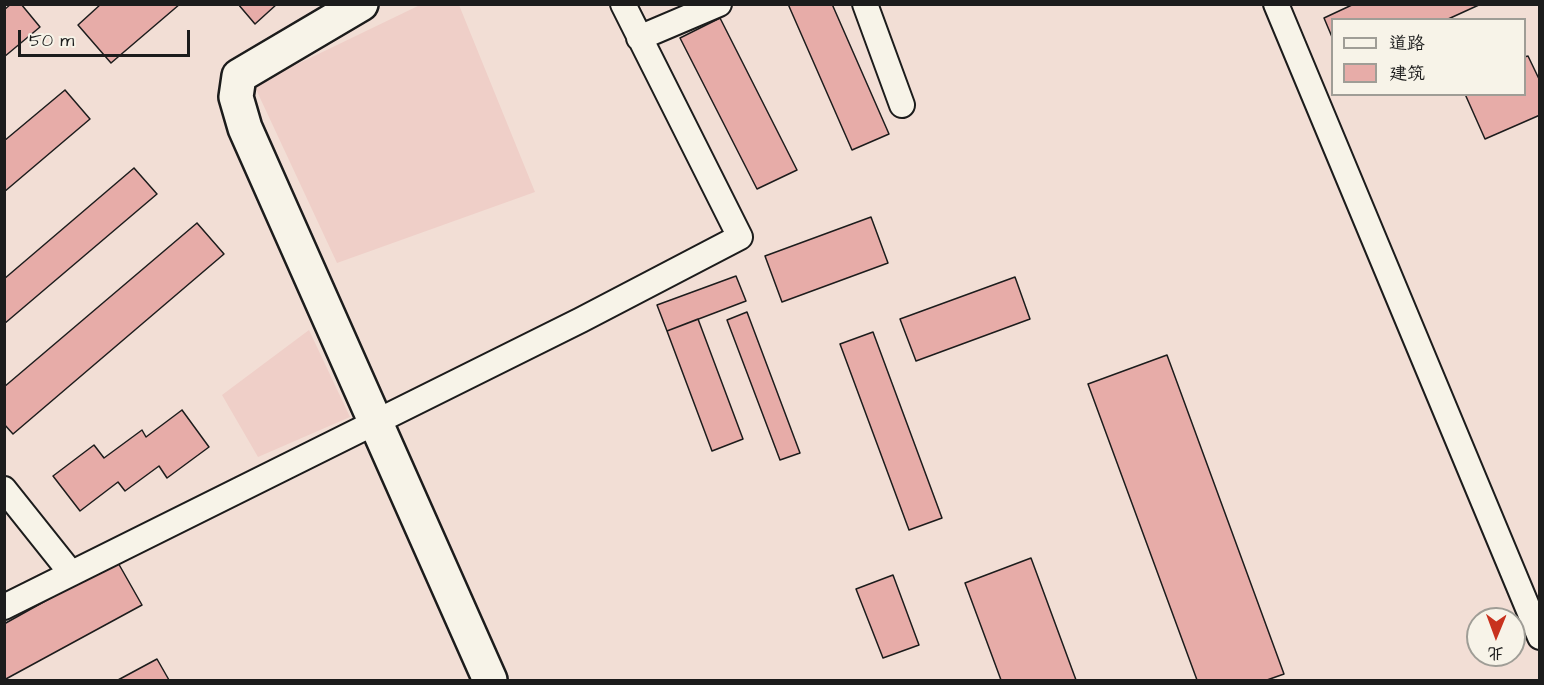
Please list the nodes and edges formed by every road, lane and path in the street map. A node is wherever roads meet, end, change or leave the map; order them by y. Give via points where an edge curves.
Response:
1 (361, 4) edge
2 (622, 4) edge
3 (719, 4) edge
4 (865, 4) edge
5 (1276, 4) edge
6 (639, 38) junction
7 (902, 105) dead end
8 (376, 422) junction
9 (4, 489) edge
10 (71, 573) junction
11 (4, 607) edge
12 (1539, 637) edge
13 (490, 681) edge

1 - 8 street via 239,76 236,97 245,128
2 - 6 street
3 - 6 street
4 - 7 street
5 - 12 street
6 - 8 street via 740,237
8 - 10 street
8 - 13 street
9 - 10 street
10 - 11 street

